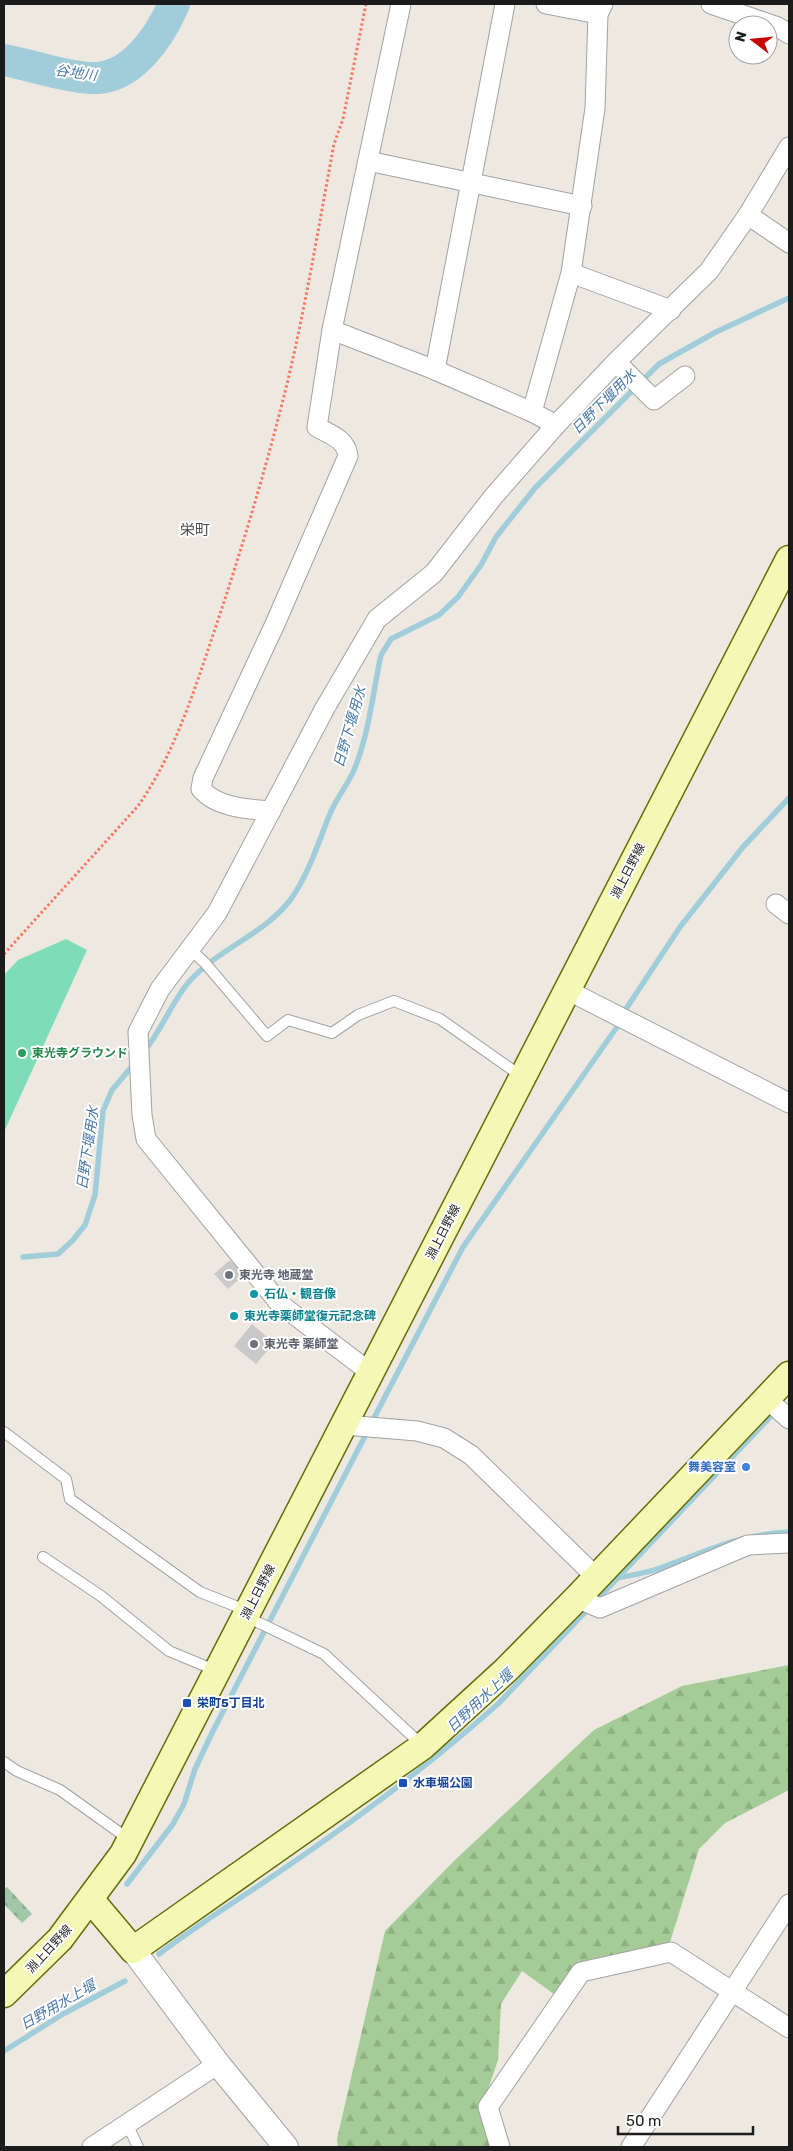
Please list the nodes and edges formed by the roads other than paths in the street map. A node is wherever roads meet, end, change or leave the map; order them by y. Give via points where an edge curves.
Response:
1 (402, 4) edge
2 (505, 4) edge
3 (546, 4) edge
4 (711, 4) edge
5 (601, 9) edge
6 (789, 34) edge
7 (789, 147) edge
8 (368, 162) junction
9 (472, 184) junction
10 (582, 206) junction
11 (748, 214) junction
12 (789, 244) edge
13 (572, 273) junction
14 (671, 310) junction
15 (332, 330) junction
16 (616, 362) junction
17 (435, 370) junction
18 (685, 376) dead end
19 (532, 412) junction
20 (556, 425) junction
21 (789, 559) edge
22 (271, 811) junction
23 (196, 954) junction
24 (567, 990) junction
25 (522, 1076) junction
26 (789, 1104) edge
27 (371, 1373) junction
28 (789, 1375) edge
29 (767, 1399) junction
30 (789, 1419) edge
31 (345, 1425) junction
32 (4, 1432) edge
33 (789, 1543) edge
34 (43, 1557) dead end
35 (597, 1578) junction
36 (577, 1598) junction
37 (247, 1614) junction
38 (218, 1671) junction
39 (423, 1746) junction
40 (4, 1762) edge
41 (130, 1840) junction
42 (91, 1900) junction
43 (789, 1904) edge
44 (133, 1950) junction
45 (732, 1992) junction
46 (4, 1994) edge
47 (789, 2028) edge
48 (218, 2064) junction
49 (128, 2126) junction
50 (277, 2144) edge
51 (92, 2147) edge
52 (138, 2147) edge
53 (500, 2147) edge
54 (631, 2147) edge

1 - 8 street
2 - 9 street
3 - 5 street
4 - 6 street
5 - 10 street via 595,108
7 - 11 street
8 - 9 street
8 - 15 street
9 - 10 street
9 - 17 street
10 - 13 street
11 - 12 street
11 - 14 street via 709,271
13 - 14 street
13 - 19 street
14 - 16 street
15 - 17 street
15 - 22 street via 317,427 343,441 348,456 203,778 201,789 215,800
16 - 18 street via 654,400
16 - 20 street
17 - 19 street
19 - 20 street
20 - 22 street via 493,497 434,574 377,619 325,708
21 - 24 main road, 淵上日野線
22 - 23 street
23 - 25 lane via 267,1036 288,1020 332,1032 358,1015 394,1001 440,1019
23 - 27 street via 160,989 138,1032 138,1071 146,1139 280,1304
24 - 25 main road, 淵上日野線
24 - 26 street
25 - 27 main road, 淵上日野線
27 - 31 main road, 淵上日野線
28 - 29 main road
29 - 30 street
29 - 35 main road
31 - 35 street via 417,1431 444,1438 471,1455
31 - 37 main road, 淵上日野線
32 - 37 lane via 66,1479 70,1500 200,1592
33 - 36 street via 748,1545 600,1608
34 - 38 lane via 101,1596 169,1651
35 - 36 main road
36 - 39 main road via 506,1670
37 - 38 main road, 淵上日野線
37 - 39 lane via 324,1654
38 - 41 main road, 淵上日野線
39 - 44 main road
40 - 41 lane via 17,1772 60,1790
41 - 42 main road, 淵上日野線 via 124,1854
42 - 44 main road
42 - 46 main road, 淵上日野線 via 60,1939
43 - 45 street
44 - 48 street
45 - 47 street
45 - 53 street via 671,1952 580,1972 488,2107
45 - 54 street
48 - 49 street
48 - 50 street
49 - 51 street
49 - 52 lane

